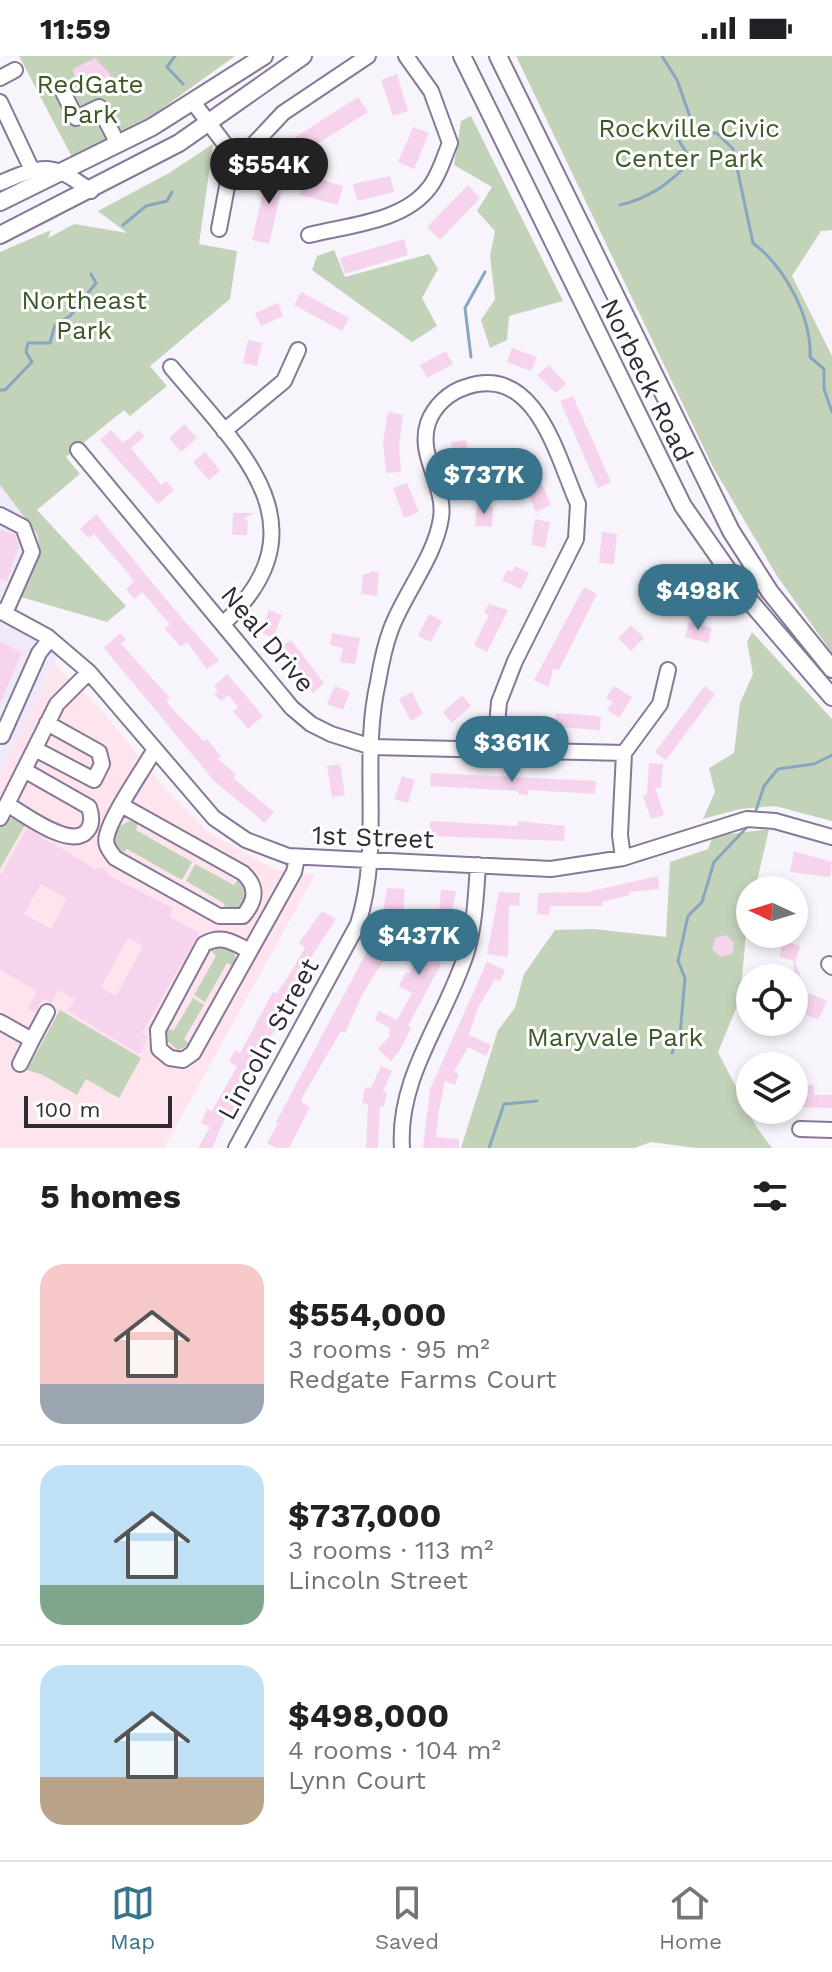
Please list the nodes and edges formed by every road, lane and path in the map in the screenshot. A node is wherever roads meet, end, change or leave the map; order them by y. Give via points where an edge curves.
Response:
1 (264, 56) edge
2 (303, 56) edge
3 (368, 56) edge
4 (406, 56) edge
5 (498, 56) edge
6 (463, 59) edge
7 (15, 70) dead end
8 (0, 78) edge
9 (62, 90) dead end
10 (0, 102) edge
11 (193, 102) junction
12 (209, 123) junction
13 (118, 144) junction
14 (233, 155) junction
15 (32, 170) junction
16 (64, 171) junction
17 (0, 183) edge
18 (91, 191) junction
19 (0, 202) edge
20 (219, 229) dead end
21 (0, 235) edge
22 (309, 235) dead end
23 (298, 350) dead end
24 (171, 367) dead end
25 (224, 431) junction
26 (78, 450) dead end
27 (0, 515) edge
28 (2, 612) edge
29 (223, 624) junction
30 (50, 639) junction
31 (832, 669) edge
32 (668, 670) dead end
33 (89, 672) junction
34 (832, 697) edge
35 (47, 723) junction
36 (2, 736) edge
37 (372, 747) junction
38 (35, 749) junction
39 (155, 749) junction
40 (495, 749) junction
41 (624, 753) junction
42 (24, 770) junction
43 (123, 806) junction
44 (3, 811) edge
45 (832, 837) edge
46 (297, 858) junction
47 (623, 858) junction
48 (369, 862) junction
49 (478, 865) junction
50 (250, 951) junction
51 (47, 1012) dead end
52 (0, 1022) edge
53 (32, 1040) junction
54 (20, 1064) dead end
55 (800, 1129) dead end
56 (832, 1130) edge
57 (236, 1148) edge
58 (402, 1148) edge

1 - 11 main road
2 - 12 main road
3 - 14 street via 283,113 253,145
4 - 22 street via 431,91 450,143 431,187 416,202 382,217
5 - 31 main road, Norbeck Road via 731,531 770,592
6 - 34 main road, Norbeck Road via 683,506 748,599
7 - 8 street
9 - 13 street via 76,118 99,107
10 - 15 street
11 - 12 street
11 - 13 main road
12 - 14 street
12 - 18 main road
13 - 16 main road
14 - 20 street
15 - 16 street via 49,166
15 - 17 street
16 - 18 street
16 - 19 main road
18 - 21 main road
23 - 25 street via 284,381
24 - 25 street
25 - 29 street via 262,482 272,534 269,560 258,584
26 - 29 street, Neal Drive
27 - 28 street via 23,527 32,552
28 - 30 street, 1st Street
29 - 37 street, Neal Drive via 311,724
30 - 33 street, 1st Street
30 - 36 street
32 - 41 street via 660,704
33 - 35 street via 57,704
33 - 39 street, 1st Street
35 - 38 street
35 - 38 street via 99,752 102,764 94,780
37 - 40 street, Neal Drive
37 - 40 street, Lincoln Street via 377,685 391,629 442,515 425,450 428,424 446,398 481,383 504,385 537,411 578,504 579,518 576,539 499,702
37 - 48 street, Lincoln Street
38 - 42 street
39 - 43 street
39 - 46 street, 1st Street via 222,825 262,848
40 - 41 street, Neal Drive
41 - 47 street
42 - 44 street
42 - 44 street via 89,807 89,829 68,839
43 - 43 street via 107,835 115,858 219,916 243,916 251,908 252,881 243,873
45 - 47 street, 1st Street via 753,819
46 - 48 street, 1st Street
46 - 50 street
47 - 49 street, 1st Street via 551,869
48 - 49 street, 1st Street
48 - 57 street, Lincoln Street via 358,924
49 - 58 street via 466,953 413,1076 403,1111
50 - 50 street via 196,1047 183,1060 159,1049 158,1030 204,944 228,939
51 - 53 street
52 - 53 street
53 - 54 street
55 - 56 street

